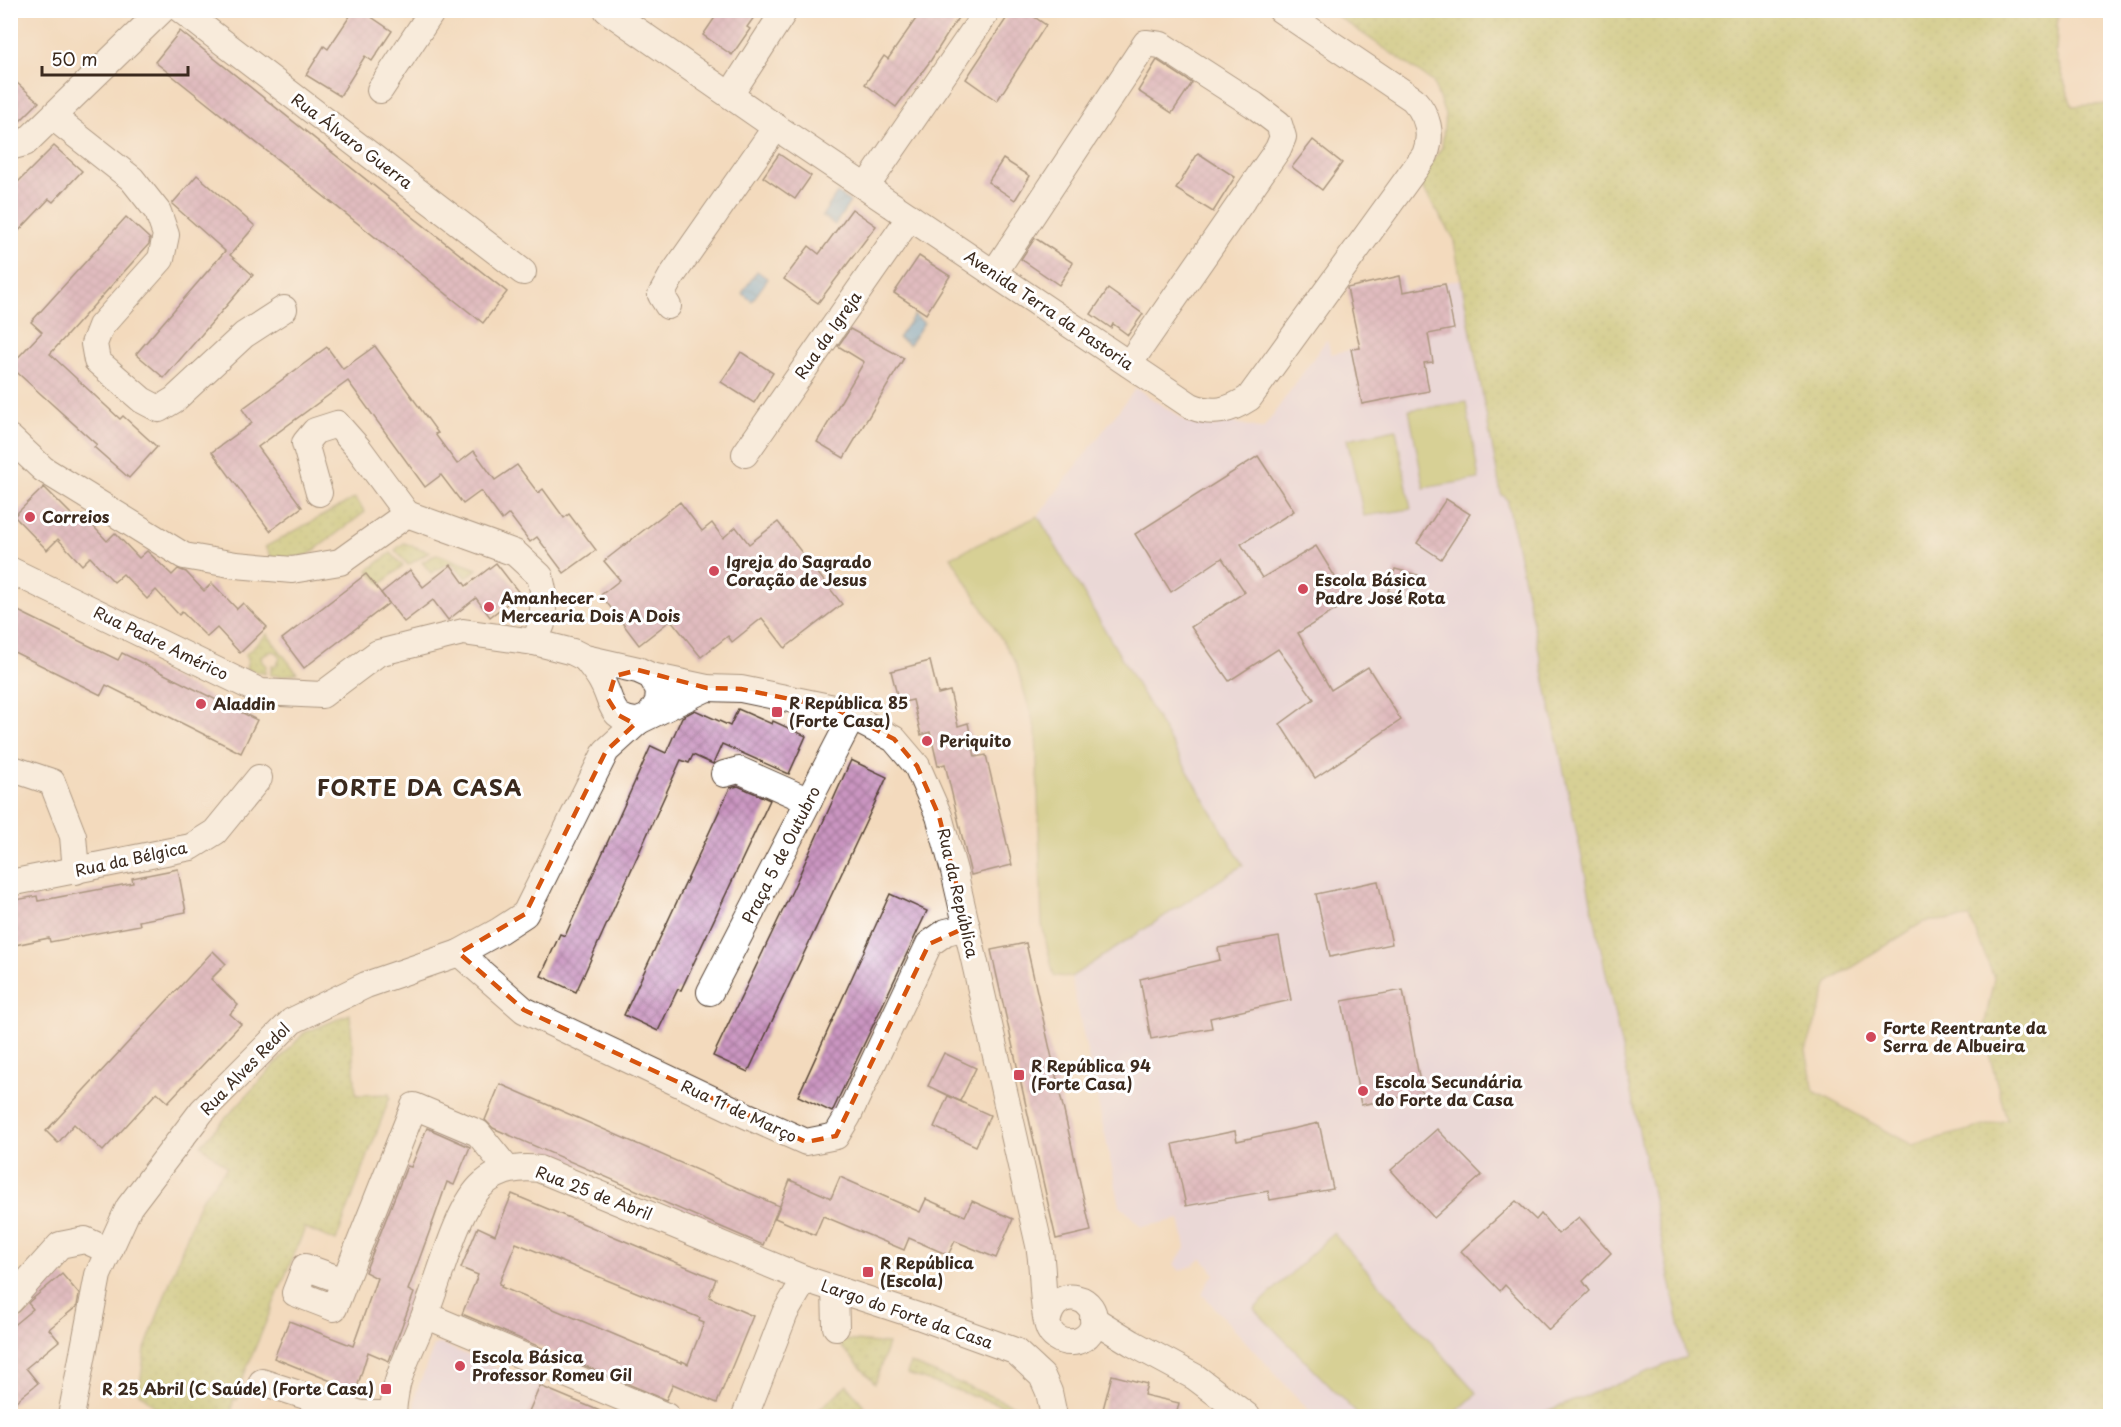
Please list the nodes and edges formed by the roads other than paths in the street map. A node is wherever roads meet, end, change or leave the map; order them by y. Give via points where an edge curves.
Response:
1 (162, 10) edge
2 (181, 10) edge
3 (433, 10) edge
4 (607, 10) edge
5 (785, 10) edge
6 (988, 10) edge
7 (1281, 10) edge
8 (380, 90) dead end
9 (730, 95) junction
10 (61, 109) junction
11 (776, 127) junction
12 (10, 147) edge
13 (866, 187) junction
14 (910, 217) junction
15 (523, 272) dead end
16 (994, 273) junction
17 (668, 306) dead end
18 (284, 309) dead end
19 (1129, 364) junction
20 (10, 438) edge
21 (745, 453) dead end
22 (319, 493) dead end
23 (407, 514) junction
24 (10, 570) edge
25 (534, 642) junction
26 (585, 658) junction
27 (644, 673) junction
28 (707, 688) junction
29 (610, 704) junction
30 (852, 717) junction
31 (644, 718) junction
32 (606, 751) junction
33 (10, 768) edge
34 (724, 774) dead end
35 (259, 778) dead end
36 (808, 801) junction
37 (76, 871) junction
38 (10, 883) edge
39 (967, 927) junction
40 (459, 953) junction
41 (710, 992) dead end
42 (508, 1170) junction
43 (109, 1251) junction
44 (1040, 1251) junction
45 (805, 1279) junction
46 (344, 1281) dead end
47 (836, 1289) junction
48 (10, 1301) edge
49 (425, 1315) junction
50 (836, 1327) dead end
51 (1068, 1330) junction
52 (1015, 1351) junction
53 (1042, 1376) junction
54 (262, 1382) dead end
55 (393, 1415) edge
56 (71, 1416) edge
57 (666, 1416) edge
58 (745, 1416) edge
59 (1054, 1416) edge
60 (1247, 1416) edge

1 - 10 street
2 - 15 street, Rua Álvaro Guerra
3 - 8 street
4 - 9 street, Avenida Terra da Pastoria
5 - 9 street
6 - 13 street
7 - 19 street, Avenida Terra da Pastoria via 1413,99 1429,128 1429,147 1249,398 1218,412 1203,411
9 - 11 street, Avenida Terra da Pastoria
10 - 12 street via 25,143
10 - 18 street via 132,179 158,212 166,235 161,259 101,327 94,344 97,361 142,400 159,409 174,400 244,335
11 - 13 street, Avenida Terra da Pastoria
11 - 17 street via 671,277 661,294
13 - 14 street, Avenida Terra da Pastoria
14 - 16 street, Avenida Terra da Pastoria
14 - 21 street, Rua da Igreja
16 - 19 street, Avenida Terra da Pastoria
16 - 19 street via 1146,43 1161,45 1254,105 1279,124 1283,137 1278,149
20 - 23 street via 43,469 184,556 292,570 321,566 340,562
22 - 23 street via 305,443 315,431 337,424
23 - 25 street via 515,553 540,576 544,595 542,624
24 - 25 street, Rua Padre Américo via 261,692 322,695 378,653 463,632
25 - 26 street, Rua Padre Américo
26 - 27 street, Rua Padre Américo
26 - 29 street via 603,683
27 - 28 street, Rua da República
27 - 29 street via 622,672 615,676
27 - 31 street via 659,690 658,702
28 - 30 street, Rua da República via 741,689 834,708
28 - 31 street, Rua da República
29 - 31 street via 618,716 627,720
29 - 32 street, Rua Alves Redol
30 - 36 street, Praça 5 de Outubro
30 - 39 street, Rua da República via 894,739 917,765 939,816
31 - 32 street, Rua Alves Redol
32 - 40 street, Rua Alves Redol via 525,914
33 - 37 street via 52,782 73,836
34 - 36 street via 739,770
35 - 37 street, Rua da Bélgica via 215,832 191,847
36 - 41 street, Praça 5 de Outubro
37 - 38 street, Rua da Bélgica
39 - 40 street, Rua 11 de Março via 946,932 929,944 836,1136 806,1142 524,1010
39 - 44 street, Rua da República
40 - 43 street, Rua Alves Redol via 366,985 292,1021 202,1111 129,1207
42 - 45 street, Rua 25 de Abril via 539,1169
42 - 46 street via 478,1133 414,1106
42 - 49 street, Rua 25 de Abril via 480,1187 461,1217
43 - 48 street via 85,1240 60,1245
43 - 56 street, Rua Alves Redol via 98,1275
44 - 51 street
44 - 51 street via 1071,1297 1088,1305
45 - 47 street, Largo do Forte da Casa
45 - 58 street, Largo do Forte da Casa via 785,1313
47 - 50 street
47 - 52 street, Largo do Forte da Casa
49 - 55 street, Rua 25 de Abril via 397,1384
49 - 57 street
51 - 52 street, Largo do Forte da Casa
51 - 53 street
51 - 60 street via 1132,1343 1195,1377
52 - 53 street, Largo do Forte da Casa
53 - 59 street, Largo do Forte da Casa
54 - 55 street via 361,1414

